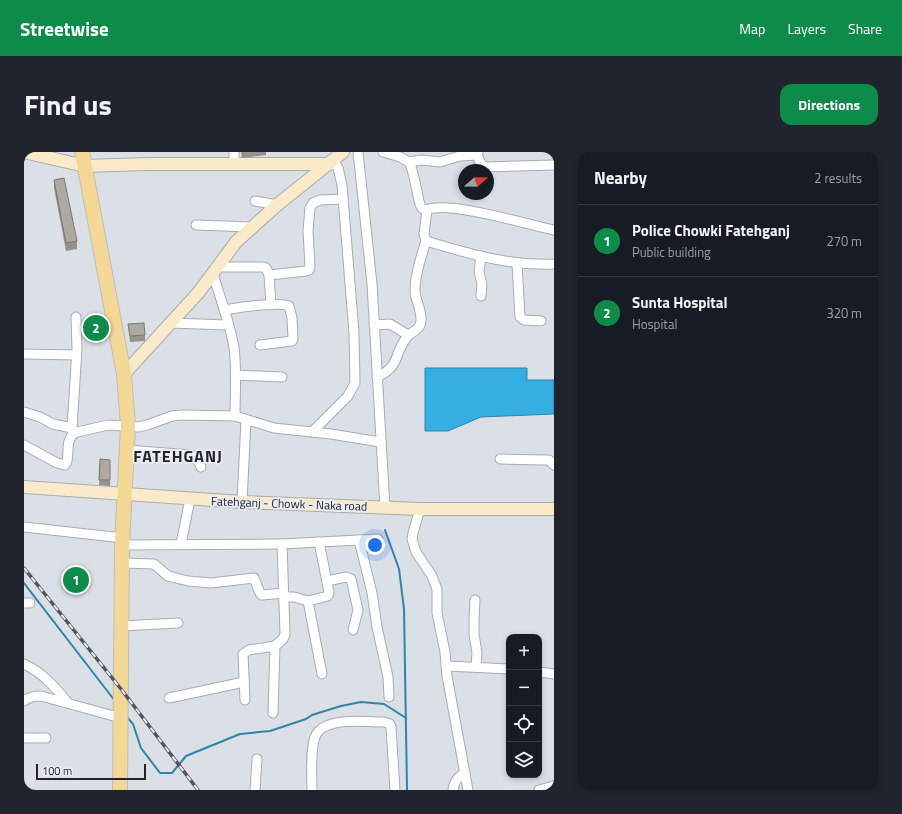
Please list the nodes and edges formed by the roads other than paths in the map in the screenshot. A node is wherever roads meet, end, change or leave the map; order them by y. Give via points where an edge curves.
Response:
1 (24, 152) edge
2 (358, 152) edge
3 (383, 152) edge
4 (478, 153) edge
5 (337, 157) edge
6 (234, 158) edge
7 (84, 159) edge
8 (410, 162) junction
9 (554, 165) edge
10 (343, 199) junction
11 (255, 201) dead end
12 (277, 205) junction
13 (428, 210) junction
14 (196, 225) dead end
15 (251, 227) junction
16 (554, 230) edge
17 (426, 241) junction
18 (481, 256) junction
19 (517, 264) junction
20 (554, 264) edge
21 (215, 270) junction
22 (269, 275) junction
23 (481, 296) dead end
24 (270, 305) junction
25 (224, 310) junction
26 (76, 316) dead end
27 (541, 321) dead end
28 (171, 323) junction
29 (228, 325) junction
30 (374, 325) junction
31 (408, 335) junction
32 (260, 345) dead end
33 (24, 354) edge
34 (76, 355) junction
35 (124, 374) junction
36 (235, 375) junction
37 (377, 377) junction
38 (282, 378) dead end
39 (24, 412) edge
40 (235, 416) junction
41 (246, 420) junction
42 (128, 426) junction
43 (72, 431) junction
44 (312, 432) junction
45 (380, 442) junction
46 (24, 445) edge
47 (127, 450) junction
48 (500, 459) dead end
49 (554, 465) edge
50 (201, 467) dead end
51 (24, 487) edge
52 (126, 494) junction
53 (190, 499) junction
54 (242, 502) junction
55 (385, 508) junction
56 (420, 509) junction
57 (554, 509) edge
58 (24, 527) edge
59 (378, 539) dead end
60 (359, 540) junction
61 (123, 541) junction
62 (319, 542) junction
63 (181, 544) junction
64 (282, 544) junction
65 (122, 564) junction
66 (327, 581) junction
67 (284, 595) junction
68 (475, 600) dead end
69 (308, 601) junction
70 (178, 623) dead end
71 (121, 626) junction
72 (353, 630) dead end
73 (275, 646) junction
74 (24, 664) edge
75 (447, 666) junction
76 (476, 667) junction
77 (506, 669) edge
78 (542, 672) edge
79 (322, 674) dead end
80 (554, 674) edge
81 (244, 682) junction
82 (389, 697) dead end
83 (25, 698) edge
84 (169, 698) dead end
85 (245, 700) dead end
86 (68, 703) junction
87 (121, 711) junction
88 (273, 713) dead end
89 (24, 738) edge
90 (46, 738) dead end
91 (257, 759) dead end
92 (464, 773) junction
93 (554, 786) edge
94 (120, 790) edge
95 (255, 790) edge
96 (312, 790) edge
97 (395, 790) edge
98 (453, 790) edge
99 (468, 790) edge
100 (539, 790) edge

1 - 7 street
2 - 30 street
3 - 8 street
4 - 8 street via 440,162
4 - 9 street via 480,163 489,167
5 - 6 street
5 - 10 street
5 - 12 street
6 - 7 street
7 - 35 main road
8 - 13 street via 419,204 421,208
10 - 22 street via 316,201 310,208 309,270
10 - 44 street via 354,333 355,383 348,396
11 - 12 street
12 - 15 street
13 - 16 street via 441,208 480,212
13 - 17 street via 424,234
14 - 15 street
15 - 21 street
17 - 18 street
17 - 31 street via 415,285 420,325
18 - 19 street
18 - 23 street
19 - 20 street
19 - 27 street via 520,317 524,320
21 - 22 street via 263,267
21 - 25 street
21 - 28 street
22 - 24 street
24 - 25 street
24 - 32 street via 289,306 293,338 288,342
25 - 29 street
26 - 34 street
28 - 29 street
28 - 35 street
29 - 36 street via 234,348
30 - 31 street via 390,324
30 - 37 street
31 - 37 street via 392,367
33 - 34 street
34 - 43 street
35 - 42 main road
36 - 38 street
36 - 40 street
37 - 45 street
39 - 43 street
40 - 41 street
40 - 42 street via 182,415 138,427
41 - 44 street via 274,428
41 - 54 street
42 - 43 street via 108,425
42 - 47 main road
43 - 46 street via 65,464 57,463
44 - 45 street
45 - 55 street
47 - 50 street via 192,455 198,458
47 - 52 main road
48 - 49 street via 550,460
51 - 52 street, Fatehganj - Chowk - Naka road
52 - 53 street, Fatehganj - Chowk - Naka road
52 - 61 main road
53 - 54 street, Fatehganj - Chowk - Naka road
53 - 63 street
54 - 55 street, Fatehganj - Chowk - Naka road
55 - 56 street, Fatehganj - Chowk - Naka road
56 - 57 street, Fatehganj - Chowk - Naka road
56 - 75 street via 412,539 416,552 436,584 437,613
58 - 61 street
59 - 60 street
60 - 62 street
60 - 82 street via 372,593 388,677
61 - 63 street
61 - 65 main road
62 - 64 street
62 - 66 street
63 - 64 street
64 - 67 street
65 - 67 street via 154,564 168,576 188,581 211,583 254,578 262,595
65 - 71 main road
66 - 69 street via 328,596
66 - 72 street via 346,577 351,579 358,610
67 - 69 street
67 - 73 street via 285,634
68 - 76 street
69 - 79 street
70 - 71 street
71 - 87 main road
73 - 81 street via 249,650 243,654
73 - 88 street
74 - 86 street via 42,674
75 - 76 street
75 - 92 street
76 - 77 street
78 - 80 street
81 - 84 street
81 - 85 street
83 - 86 street via 41,696
86 - 87 street
87 - 94 main road
89 - 90 street
91 - 95 street
92 - 98 street via 457,779
92 - 99 street
93 - 100 street
96 - 97 street via 314,738 320,730 336,723 384,722 391,727

